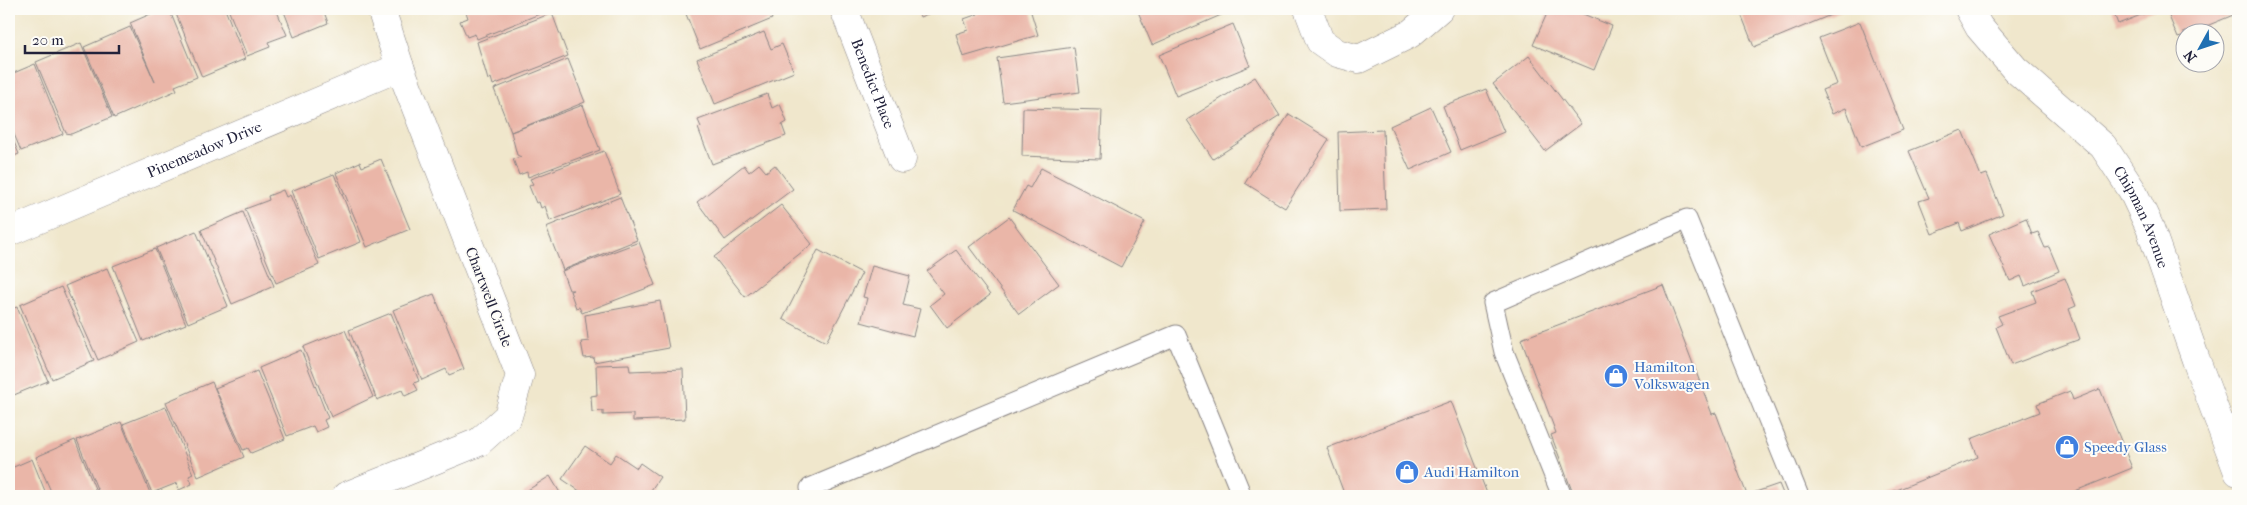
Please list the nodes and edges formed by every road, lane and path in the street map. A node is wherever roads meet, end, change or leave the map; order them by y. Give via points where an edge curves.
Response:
1 (381, 9) edge
2 (844, 9) edge
3 (1308, 9) edge
4 (1439, 9) edge
5 (1969, 9) edge
6 (400, 67) junction
7 (902, 159) dead end
8 (9, 232) edge
9 (2238, 472) edge
10 (346, 496) edge
11 (813, 496) edge
12 (1242, 496) edge
13 (1562, 496) edge
14 (1799, 496) edge

1 - 6 street, Chartwell Circle
2 - 7 street, Benedict Place
3 - 4 street via 1320,41 1337,53 1359,58 1410,34
5 - 9 street, Chipman Avenue via 1979,27 2014,69 2103,146 2132,190 2150,228
6 - 8 street, Pinemeadow Drive
6 - 10 street, Chartwell Circle via 520,375 508,416 479,442
11 - 12 lane via 810,488 1176,335
13 - 14 lane via 1504,352 1493,303 1687,219

